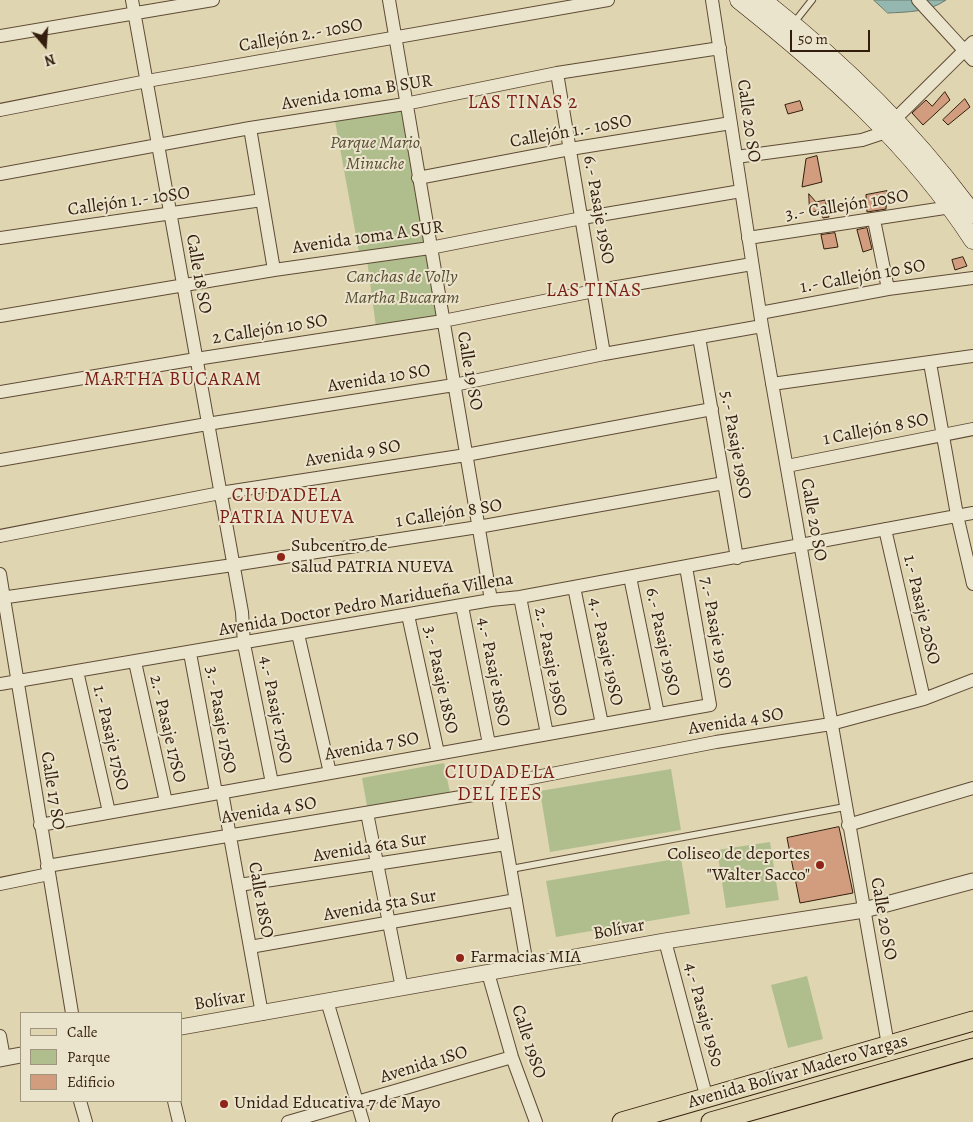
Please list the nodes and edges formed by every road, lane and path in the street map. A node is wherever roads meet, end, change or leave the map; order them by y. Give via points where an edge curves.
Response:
1 (132, 0) edge
2 (213, 0) edge
3 (389, 0) edge
4 (608, 0) edge
5 (712, 0) edge
6 (739, 0) edge
7 (762, 0) edge
8 (812, 0) edge
9 (918, 0) edge
10 (135, 15) junction
11 (793, 24) junction
12 (0, 36) edge
13 (395, 37) junction
14 (968, 46) edge
15 (720, 48) junction
16 (973, 60) edge
17 (557, 73) junction
18 (147, 82) junction
19 (405, 104) junction
20 (0, 110) edge
21 (731, 123) junction
22 (889, 123) junction
23 (250, 128) junction
24 (158, 146) junction
25 (570, 149) junction
26 (736, 157) junction
27 (0, 174) edge
28 (418, 178) junction
29 (741, 191) junction
30 (262, 200) junction
31 (951, 207) junction
32 (170, 214) junction
33 (973, 214) edge
34 (582, 218) junction
35 (874, 220) junction
36 (0, 238) edge
37 (748, 238) junction
38 (973, 240) edge
39 (430, 248) junction
40 (752, 264) junction
41 (274, 270) junction
42 (973, 278) edge
43 (182, 285) junction
44 (888, 288) junction
45 (594, 291) junction
46 (0, 316) edge
47 (761, 319) junction
48 (443, 321) junction
49 (699, 337) junction
50 (604, 354) junction
51 (973, 356) edge
52 (196, 359) junction
53 (930, 363) junction
54 (772, 384) junction
55 (454, 385) junction
56 (0, 392) edge
57 (712, 409) junction
58 (207, 424) junction
59 (973, 429) edge
60 (942, 435) junction
61 (466, 455) junction
62 (0, 460) edge
63 (786, 466) junction
64 (724, 483) junction
65 (220, 493) junction
66 (973, 513) edge
67 (957, 515) junction
68 (478, 527) junction
69 (885, 529) junction
70 (0, 536) edge
71 (800, 545) junction
72 (737, 558) junction
73 (234, 565) junction
74 (686, 567) junction
75 (0, 574) edge
76 (630, 578) junction
77 (973, 584) edge
78 (574, 587) junction
79 (2, 597) edge
80 (520, 597) junction
81 (491, 600) junction
82 (462, 606) junction
83 (408, 615) junction
84 (298, 634) junction
85 (244, 644) junction
86 (190, 653) junction
87 (135, 662) junction
88 (77, 671) junction
89 (973, 680) edge
90 (17, 682) junction
91 (0, 684) edge
92 (924, 699) junction
93 (710, 705) joint
94 (658, 714) junction
95 (602, 724) junction
96 (831, 724) junction
97 (547, 734) junction
98 (489, 744) junction
99 (438, 753) junction
100 (330, 773) junction
101 (272, 783) junction
102 (499, 787) junction
103 (973, 788) edge
104 (219, 793) junction
105 (166, 802) junction
106 (845, 807) junction
107 (109, 812) junction
108 (367, 813) junction
109 (40, 825) junction
110 (848, 825) junction
111 (230, 835) junction
112 (506, 844) junction
113 (378, 864) junction
114 (511, 869) junction
115 (48, 870) junction
116 (973, 881) edge
117 (0, 884) edge
118 (239, 886) junction
119 (516, 900) junction
120 (864, 910) junction
121 (389, 921) junction
122 (665, 941) junction
123 (250, 947) junction
124 (527, 965) junction
125 (488, 973) junction
126 (402, 988) junction
127 (327, 1001) junction
128 (72, 1012) edge
129 (262, 1014) junction
130 (973, 1021) edge
131 (182, 1027) edge
132 (0, 1036) edge
133 (888, 1045) junction
134 (973, 1048) edge
135 (20, 1055) edge
136 (512, 1057) junction
137 (2, 1058) edge
138 (707, 1099) junction
139 (80, 1102) edge
140 (174, 1102) edge
141 (357, 1103) junction
142 (86, 1122) edge
143 (179, 1122) edge
144 (288, 1122) edge
145 (363, 1122) edge
146 (536, 1122) edge
147 (622, 1122) edge
148 (712, 1122) edge

1 - 10 street, Calle 18 SO
2 - 10 street
3 - 13 street, Calle 19 SO
4 - 13 street, Callejón 2.- 10SO
5 - 15 street, Calle 20 SO
6 - 22 main road via 862,105
7 - 11 main road
8 - 11 lane
9 - 14 street
10 - 12 street
10 - 18 street, Calle 18 SO
11 - 22 main road via 854,76
13 - 18 street, Callejón 2.- 10SO
13 - 19 street, Calle 19 SO
14 - 16 street
14 - 22 street
15 - 17 street, Avenida 10ma B SUR
15 - 21 street, Calle 20 SO
17 - 19 street, Avenida 10ma B SUR
17 - 25 street, 6.- Pasaje 19SO
18 - 20 street, Callejón 2.- 10SO
18 - 24 street, Calle 18 SO
19 - 23 street, Avenida 10ma B SUR
19 - 28 street, Calle 19 SO
21 - 25 street, Callejón 1.- 10SO
21 - 26 street, Calle 20 SO
22 - 26 street via 880,134 862,140
22 - 31 main road
22 - 33 main road
23 - 24 street, Avenida 10ma B SUR
23 - 30 street
24 - 27 street, Avenida 10ma B SUR
24 - 32 street, Calle 18 SO
25 - 28 street, Callejón 1.- 10SO
25 - 34 street, 6.- Pasaje 19SO
26 - 29 street, Calle 20 SO
28 - 39 street, Calle 19 SO
29 - 34 street, Avenida 10ma A SUR
29 - 37 street, Calle 20 SO
30 - 32 street, Callejón 1.- 10SO
30 - 41 street
31 - 35 street, 3.- Callejón 10SO
31 - 38 main road
32 - 36 street, Callejón 1.- 10SO
32 - 43 street, Calle 18 SO
34 - 39 street, Avenida 10ma A SUR
34 - 45 street, 6.- Pasaje 19SO
35 - 37 street, 3.- Callejón 10SO
35 - 44 street
37 - 40 street, Calle 20 SO
39 - 41 street, Avenida 10ma A SUR
39 - 48 street, Calle 19 SO
40 - 45 street, 2 Callejón 10 SO
40 - 47 street, Calle 20 SO
41 - 43 street, Avenida 10ma A SUR
42 - 44 street, 1.- Callejón 10 SO
43 - 46 street, Avenida 10ma A SUR
43 - 52 street, Calle 18 SO
44 - 47 street, 1.- Callejón 10 SO
45 - 48 street, 2 Callejón 10 SO
45 - 50 street, 6.- Pasaje 19SO
47 - 49 street, Avenida 10 SO
47 - 54 street, Calle 20 SO
48 - 52 street, 2 Callejón 10 SO
48 - 55 street, Calle 19 SO
49 - 50 street, Avenida 10 SO
49 - 57 street, 5.- Pasaje 19SO
50 - 55 street, Avenida 10 SO
51 - 53 street
52 - 56 street, 2 Callejón 10 SO
52 - 58 street, Calle 18 SO
53 - 54 street
53 - 60 street
54 - 63 street, Calle 20 SO
55 - 58 street, Avenida 10 SO
55 - 61 street, Calle 19 SO
57 - 61 street, Avenida 9 SO
57 - 64 street, 5.- Pasaje 19SO
58 - 62 street, Avenida 10 SO
58 - 65 street, Calle 18 SO
59 - 60 street, 1 Callejón 8 SO
60 - 63 street, 1 Callejón 8 SO
60 - 67 street
61 - 65 street, Avenida 9 SO
61 - 68 street, Calle 19 SO
63 - 71 street, Calle 20 SO
64 - 68 street, 1 Callejón 8 SO
64 - 72 street, 5.- Pasaje 19SO
65 - 70 street, Avenida 9 SO
65 - 73 street, Calle 18 SO
66 - 67 street, Avenida Doctor Pedro Maridueña Villena
67 - 69 street, Avenida Doctor Pedro Maridueña Villena
67 - 77 street
68 - 73 street, 1 Callejón 8 SO
68 - 81 street, Calle 19 SO
69 - 71 street, Avenida Doctor Pedro Maridueña Villena
69 - 92 street, 1.- Pasaje 20SO
71 - 72 street, Avenida Doctor Pedro Maridueña Villena
71 - 96 street, Calle 20 SO
72 - 74 street, Avenida Doctor Pedro Maridueña Villena
73 - 79 street, 1 Callejón 8 SO
73 - 85 street, Calle 18 SO
74 - 76 street, Avenida Doctor Pedro Maridueña Villena
74 - 93 street, 7.- Pasaje 19 SO
75 - 79 street, Calle 17 SO
76 - 78 street, Avenida Doctor Pedro Maridueña Villena
76 - 94 street, 6.- Pasaje 19SO
78 - 80 street, Avenida Doctor Pedro Maridueña Villena
78 - 95 street, 4.- Pasaje 19SO
79 - 90 street, Calle 17 SO
80 - 81 street, Avenida Doctor Pedro Maridueña Villena
80 - 97 street, 2.- Pasaje 19SO
81 - 82 street, Avenida Doctor Pedro Maridueña Villena
82 - 83 street, Avenida Doctor Pedro Maridueña Villena
82 - 98 street, 4.- Pasaje 18SO
83 - 84 street, Avenida Doctor Pedro Maridueña Villena
83 - 99 street, 3.- Pasaje 18SO
84 - 85 street, Avenida Doctor Pedro Maridueña Villena
84 - 100 street
85 - 86 street, Avenida Doctor Pedro Maridueña Villena
85 - 101 street, 4.- Pasaje 17SO
86 - 87 street, Avenida Doctor Pedro Maridueña Villena
86 - 104 street, 3.- Pasaje 17SO
87 - 88 street, Avenida Doctor Pedro Maridueña Villena
87 - 105 street, 2.- Pasaje 17SO
88 - 90 street, Avenida Doctor Pedro Maridueña Villena
88 - 107 street, 1.- Pasaje 17SO
89 - 92 street, Avenida 4 SO
90 - 91 street, Avenida Doctor Pedro Maridueña Villena
90 - 109 street, Calle 17 SO
92 - 96 street, Avenida 4 SO
93 - 94 street, Avenida 7 SO
94 - 95 street, Avenida 7 SO
95 - 97 street, Avenida 7 SO
96 - 102 street, Avenida 4 SO via 716,742
96 - 106 street, Calle 20 SO
97 - 98 street, Avenida 7 SO
98 - 99 street, Avenida 7 SO
99 - 100 street, Avenida 7 SO
100 - 101 street, Avenida 7 SO
101 - 104 street, Avenida 7 SO
102 - 108 street, Avenida 4 SO
102 - 112 street
103 - 110 street
104 - 105 street, Avenida 7 SO
104 - 111 street, Calle 18SO
105 - 107 street, Avenida 7 SO
106 - 110 street, Calle 20 SO
106 - 114 lane
107 - 109 street, Avenida 7 SO
108 - 111 street, Avenida 4 SO
108 - 113 street
109 - 115 street, Calle 17 SO
110 - 120 street, Calle 20 SO
111 - 115 street, Avenida 4 SO
111 - 118 street, Calle 18SO
112 - 113 street, Avenida 6ta Sur
112 - 114 street
113 - 118 street, Avenida 6ta Sur
113 - 121 street
114 - 119 street
115 - 117 street, Avenida 4 SO
115 - 128 street, Calle 17 SO
116 - 120 street, Bolívar
118 - 123 street, Calle 18SO
119 - 121 street, Avenida 5ta Sur
119 - 124 street
120 - 122 street, Bolívar
120 - 133 street, Calle 20 SO
121 - 123 street, Avenida 5ta Sur
121 - 126 street
122 - 124 street, Bolívar
122 - 138 street, 4.- Pasaje 19S0
123 - 129 street, Calle 18SO
124 - 125 street, Bolívar
125 - 126 street, Bolívar
125 - 136 street, Calle 19SO
126 - 127 street, Bolívar
127 - 129 street, Bolívar
127 - 141 street
129 - 131 street, Bolívar
130 - 133 main road, Avenida Bolívar Madero Vargas
132 - 137 street
133 - 138 main road, Avenida Bolívar Madero Vargas
134 - 148 main road, Avenida Bolívar Madero Vargas
135 - 137 street
136 - 141 street, Avenida 1SO
136 - 146 street, Calle 19SO
138 - 147 main road, Avenida Bolívar Madero Vargas
139 - 142 street
140 - 143 street
141 - 144 street, Avenida 1SO
141 - 145 street

